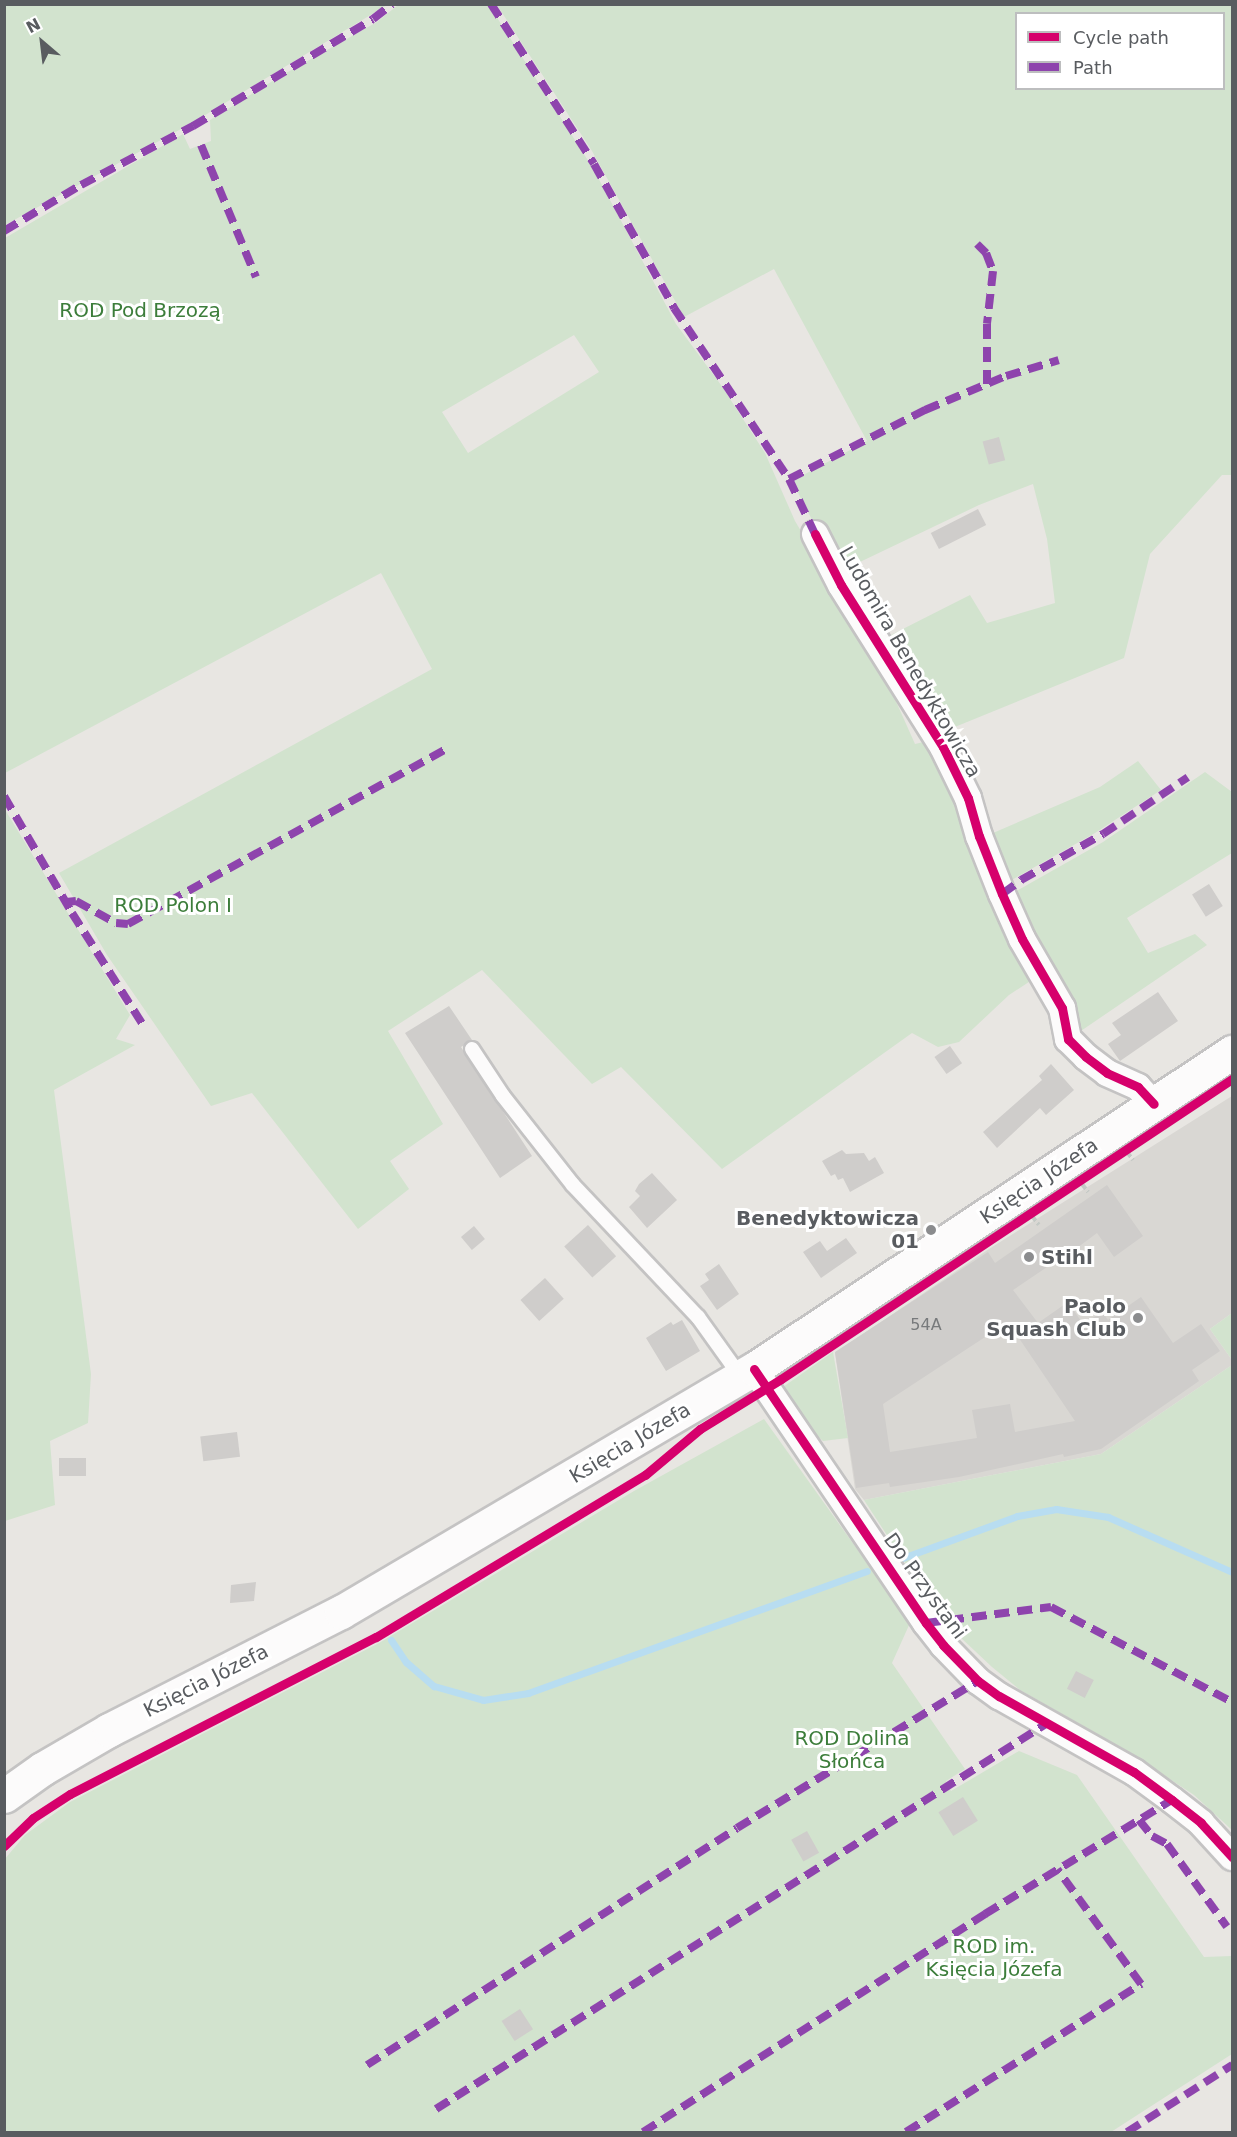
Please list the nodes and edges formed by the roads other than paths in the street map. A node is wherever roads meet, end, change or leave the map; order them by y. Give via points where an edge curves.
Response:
1 (815, 534) dead end
2 (472, 1049) dead end
3 (1233, 1052) edge
4 (1154, 1104) junction
5 (748, 1373) junction
6 (4, 1796) edge
7 (1233, 1857) edge

1 - 4 street, Ludomira Benedyktowicza via 841,585 943,747 968,798 1010,912 1062,1008 1068,1039 1107,1073 1138,1087
2 - 5 lane via 503,1096 573,1185
3 - 4 main road, Księcia Józefa
4 - 5 main road, Księcia Józefa
5 - 6 main road, Księcia Józefa via 341,1612 109,1730 42,1768
5 - 7 street, Do Przystani via 943,1645 978,1681 1134,1772 1201,1822

